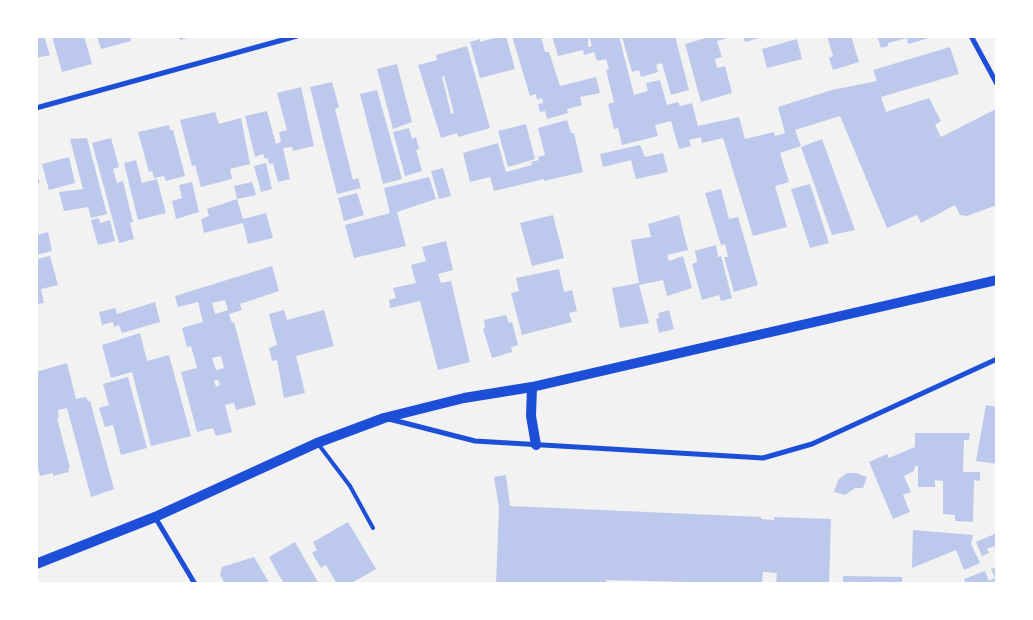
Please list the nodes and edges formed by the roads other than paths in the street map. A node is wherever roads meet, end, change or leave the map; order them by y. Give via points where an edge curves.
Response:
1 (297, 36) edge
2 (972, 36) edge
3 (997, 84) edge
4 (36, 108) edge
5 (997, 280) edge
6 (997, 359) edge
7 (532, 387) junction
8 (384, 418) junction
9 (317, 443) junction
10 (536, 445) junction
11 (155, 517) junction
12 (373, 528) dead end
13 (36, 564) edge
14 (195, 584) edge

1 - 4 street
2 - 3 street
5 - 7 main road
6 - 10 street via 812,444 763,458
7 - 8 main road via 464,398
7 - 10 main road via 531,416
8 - 9 main road
8 - 10 street via 475,441
9 - 11 main road
9 - 12 lane via 350,486
11 - 13 main road
11 - 14 street

